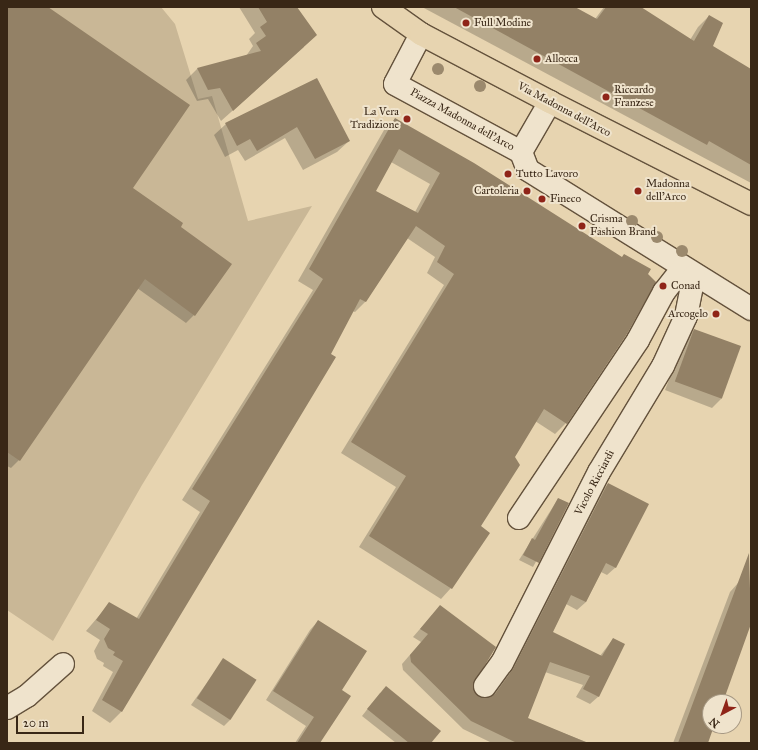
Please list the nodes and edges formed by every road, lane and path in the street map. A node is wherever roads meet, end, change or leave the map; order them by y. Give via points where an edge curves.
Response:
1 (383, 7) edge
2 (421, 34) junction
3 (550, 102) junction
4 (521, 152) junction
5 (751, 204) edge
6 (688, 272) junction
7 (751, 309) edge
8 (519, 518) dead end
9 (63, 664) dead end
10 (485, 686) dead end
11 (7, 708) edge

1 - 2 main road, Via Madonna dell'Arco
2 - 3 main road, Via Madonna dell'Arco
2 - 4 street, Piazza Madonna dell'Arco via 395,84
3 - 4 street
3 - 5 main road, Via Madonna dell'Arco
4 - 6 street, Piazza Madonna dell'Arco via 528,170
6 - 7 street, Piazza Madonna dell'Arco
6 - 8 street via 664,292 638,340
6 - 10 street, Vicolo Ricciardi via 686,316 663,366 599,472 502,663
9 - 11 street via 27,696

